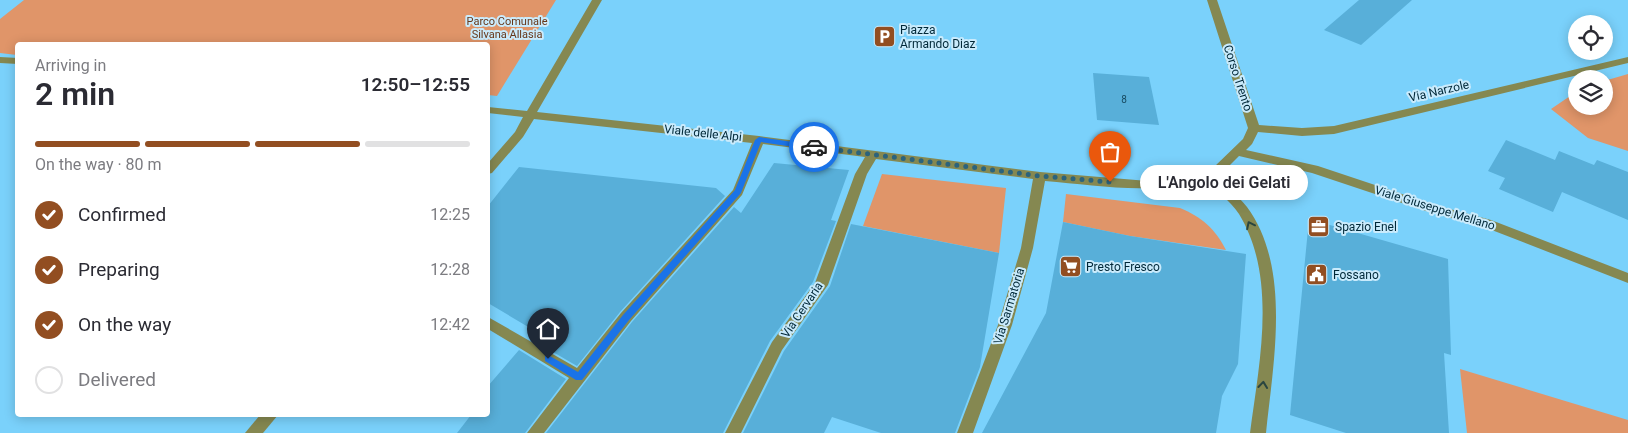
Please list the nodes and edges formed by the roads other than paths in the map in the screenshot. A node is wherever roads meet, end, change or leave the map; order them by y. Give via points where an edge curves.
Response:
1 (597, 0) edge
2 (1212, 0) edge
3 (0, 60) edge
4 (1628, 60) edge
5 (15, 61) edge
6 (490, 110) edge
7 (531, 114) junction
8 (1254, 128) junction
9 (759, 140) junction
10 (1237, 152) junction
11 (872, 155) junction
12 (490, 168) edge
13 (1206, 175) junction
14 (1040, 176) junction
15 (1628, 278) edge
16 (490, 323) edge
17 (579, 377) junction
18 (268, 417) edge
19 (253, 433) edge
20 (535, 433) edge
21 (733, 433) edge
22 (965, 433) edge
23 (1258, 433) edge

1 - 7 street
2 - 8 street, Corso Trento
3 - 5 street
4 - 8 street, Via Narzole via 1334,130 1302,132
6 - 7 street, Viale delle Alpi
7 - 9 street, Viale delle Alpi
7 - 12 street via 519,134
8 - 10 street, Corso Trento via 1248,141
9 - 11 street, Viale delle Alpi
9 - 17 street via 738,192 626,317
10 - 13 street, Viale delle Alpi via 1218,170
10 - 15 street, Viale Giuseppe Mellano via 1314,169 1433,209 1487,223
11 - 14 street, Viale delle Alpi
11 - 21 street, Via Cervaria via 861,174 821,285 777,346
13 - 14 street, Viale delle Alpi via 1148,185
23 -> 13 street via 1268,340 1268,279 1253,230 1243,211
14 - 22 street, Via Sarmatoria via 1027,248 1005,326
16 - 17 street
17 - 20 street
18 - 19 street

